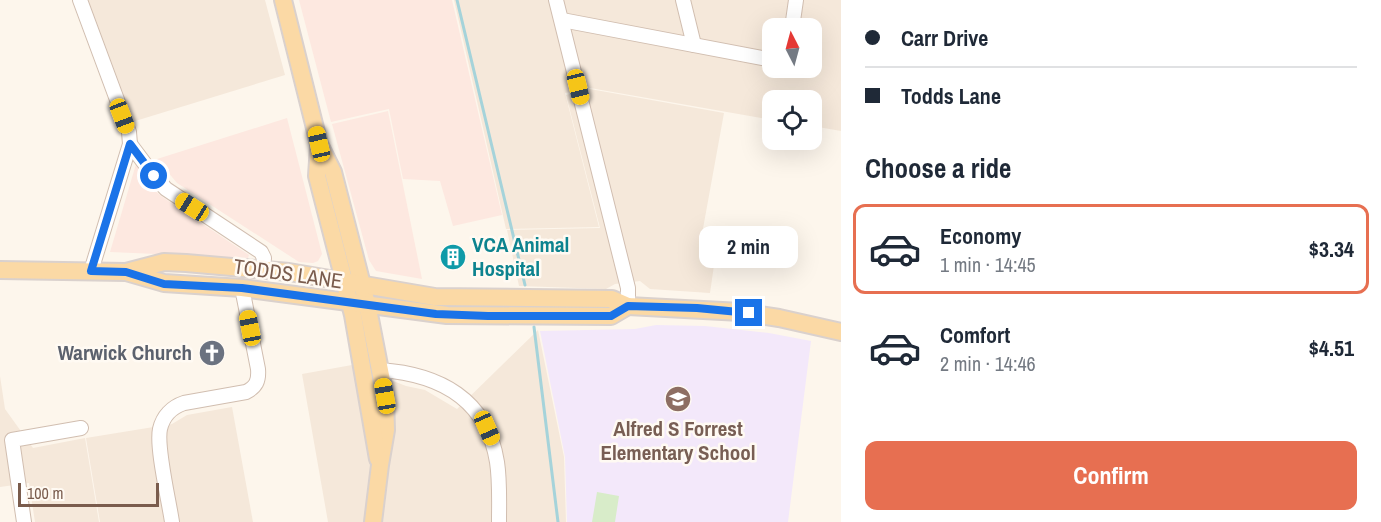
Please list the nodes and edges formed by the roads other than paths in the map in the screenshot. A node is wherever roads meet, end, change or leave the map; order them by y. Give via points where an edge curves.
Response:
1 (80, 0) edge
2 (283, 0) edge
3 (556, 0) edge
4 (683, 0) edge
5 (796, 0) edge
6 (793, 18) edge
7 (562, 20) junction
8 (694, 45) junction
9 (762, 58) edge
10 (130, 144) junction
11 (319, 144) junction
12 (263, 269) junction
13 (0, 270) edge
14 (91, 271) junction
15 (126, 272) junction
16 (344, 281) junction
17 (361, 285) junction
18 (242, 288) junction
19 (350, 302) junction
20 (367, 304) junction
21 (628, 306) junction
22 (841, 332) edge
23 (380, 370) junction
24 (81, 428) dead end
25 (380, 465) junction
26 (24, 522) edge
27 (172, 522) edge
28 (373, 522) edge
29 (499, 522) edge

1 - 10 street
2 - 11 main road
3 - 7 street
4 - 8 street
5 - 6 street
7 - 8 street
7 - 21 street via 628,288
8 - 9 street
10 - 12 street via 166,189 261,252
10 - 14 street
11 - 16 main road via 317,176
11 - 17 main road via 333,172
12 - 15 main road, TODDS LANE via 164,262
12 - 16 main road, TODDS LANE
13 - 14 main road, TODDS LANE
14 - 15 main road, TODDS LANE
15 - 18 main road, TODDS LANE via 164,284
16 - 17 main road, TODDS LANE
16 - 19 main road
17 - 20 main road
17 - 21 main road, TODDS LANE via 435,297 612,299
18 - 19 main road, TODDS LANE
18 - 27 street via 258,380 246,392 184,403 165,416 159,435
19 - 20 main road, TODDS LANE
19 - 25 main road
20 - 21 main road, TODDS LANE via 488,316 611,316
20 - 23 main road
21 - 22 main road, TODDS LANE via 741,312
23 - 25 main road via 386,430
23 - 29 street via 437,382 482,417 497,463
24 - 26 street via 12,440
25 - 28 main road

